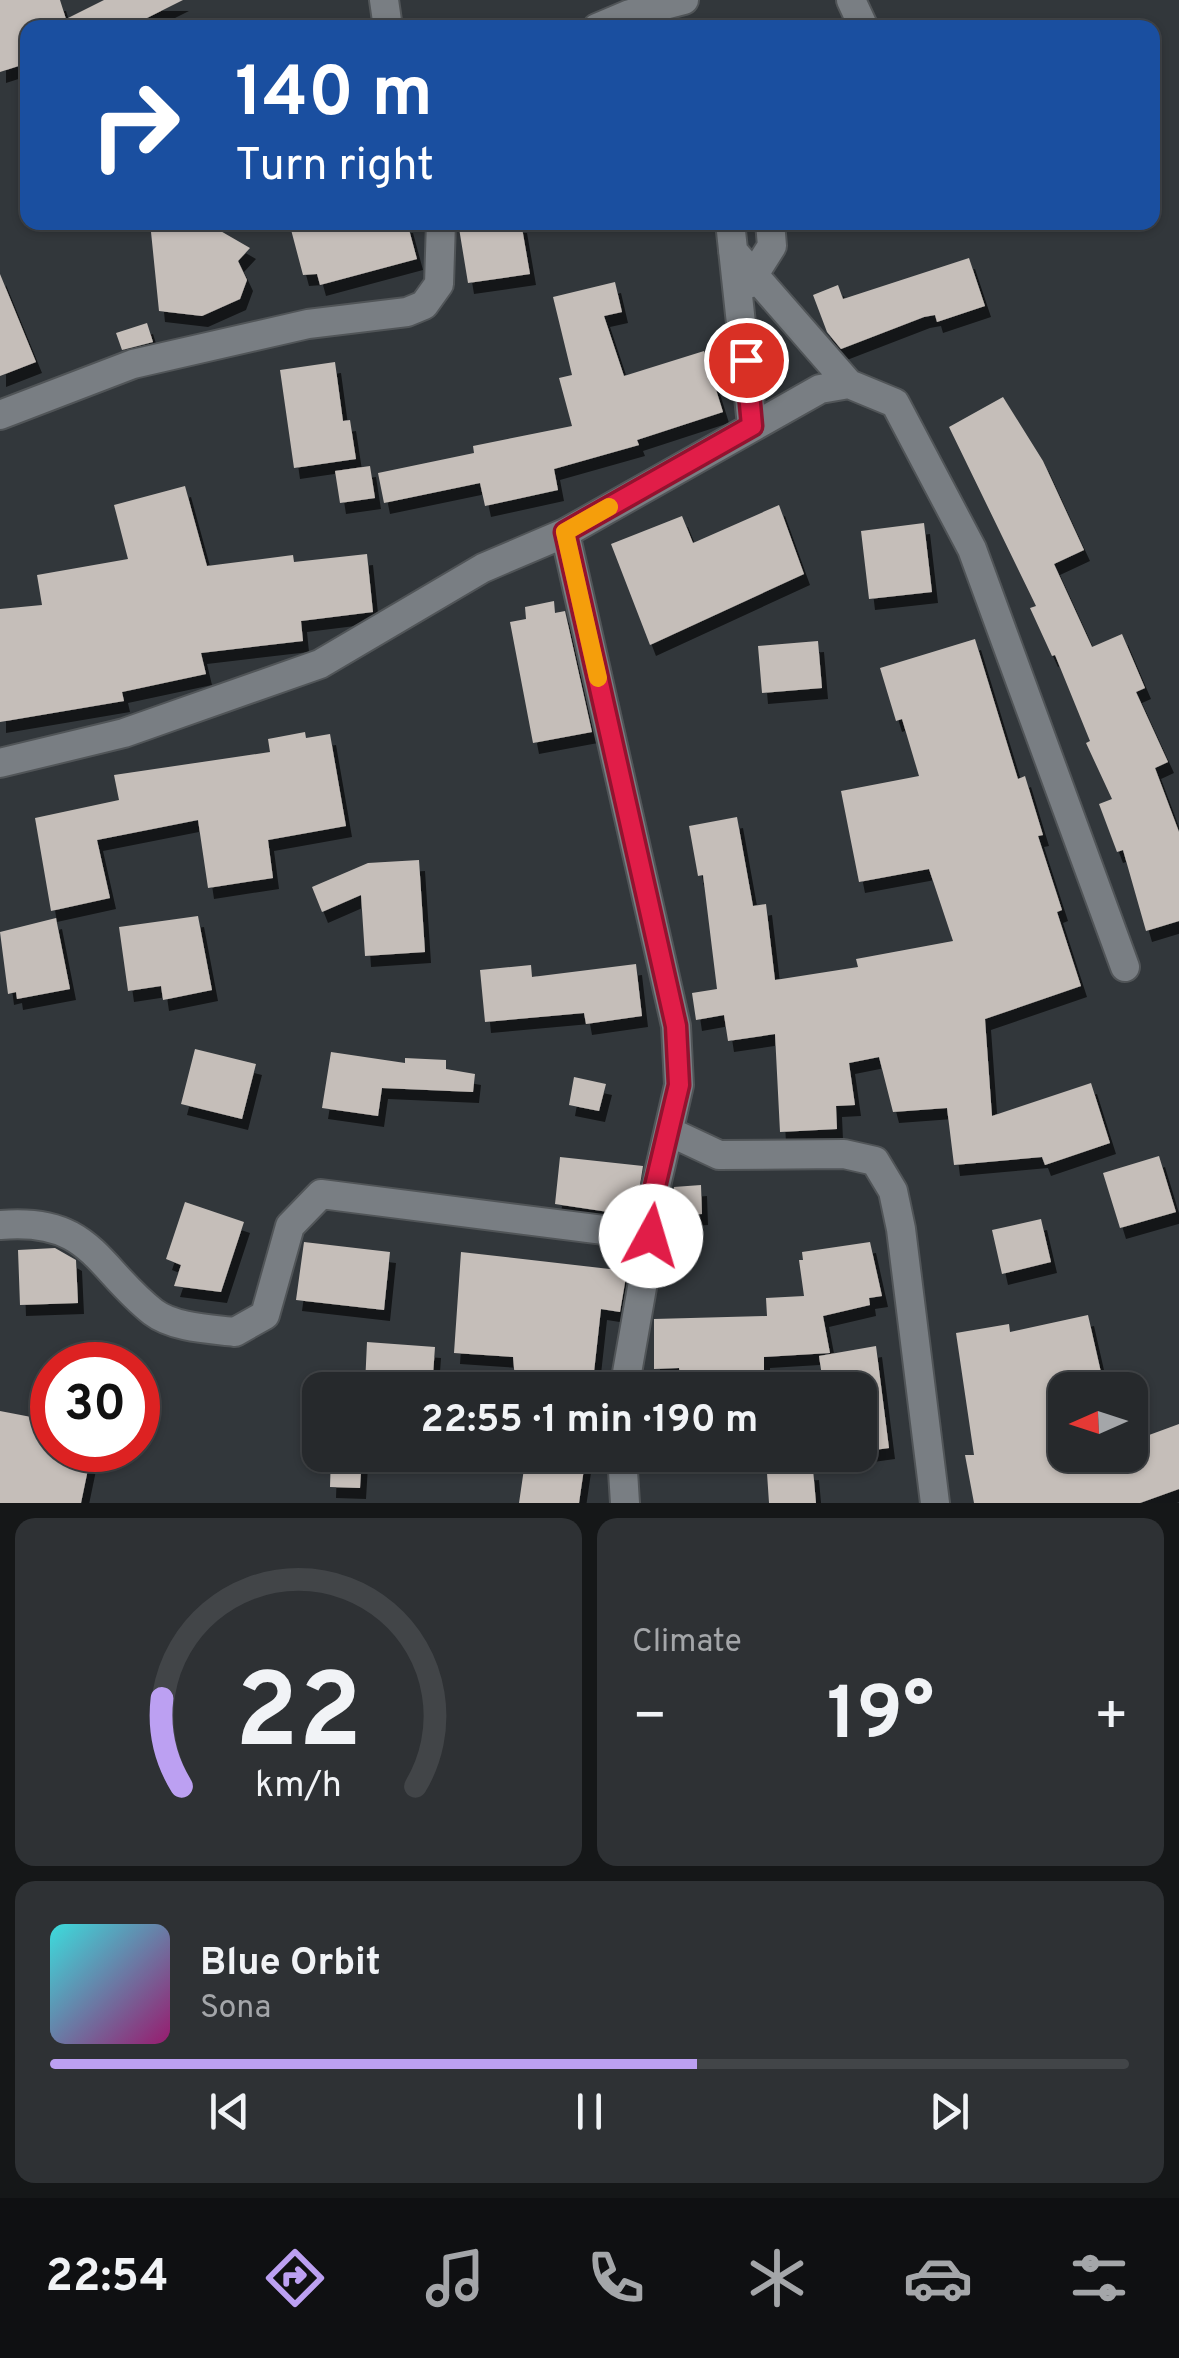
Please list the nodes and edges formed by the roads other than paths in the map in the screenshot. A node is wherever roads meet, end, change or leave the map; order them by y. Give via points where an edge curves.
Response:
1 (684, 0) edge
2 (644, 20) edge
3 (440, 230) edge
4 (771, 230) edge
5 (732, 237) edge
6 (748, 283) junction
7 (848, 384) junction
8 (0, 414) edge
9 (752, 426) junction
10 (565, 532) junction
11 (0, 763) edge
12 (1124, 967) dead end
13 (670, 1132) junction
14 (0, 1225) edge
15 (651, 1236) junction
16 (627, 1372) edge
17 (623, 1472) edge
18 (625, 1503) edge
19 (935, 1503) edge

1 - 2 street
3 - 8 street via 439,284 424,305 133,364
4 - 6 street via 772,246
5 - 6 street
6 - 7 street
6 - 9 street
7 - 9 street via 820,389
7 - 12 street via 895,403 972,549
9 - 10 street
10 - 11 street via 484,568 320,664 124,733
10 - 13 street via 676,1026 679,1085
13 - 15 street via 652,1199
13 - 19 street via 719,1155 844,1154 875,1161 893,1190 901,1229
14 - 15 street via 26,1222 86,1242 156,1314 236,1332 265,1315 290,1226 321,1194
15 - 16 street
17 - 18 street

